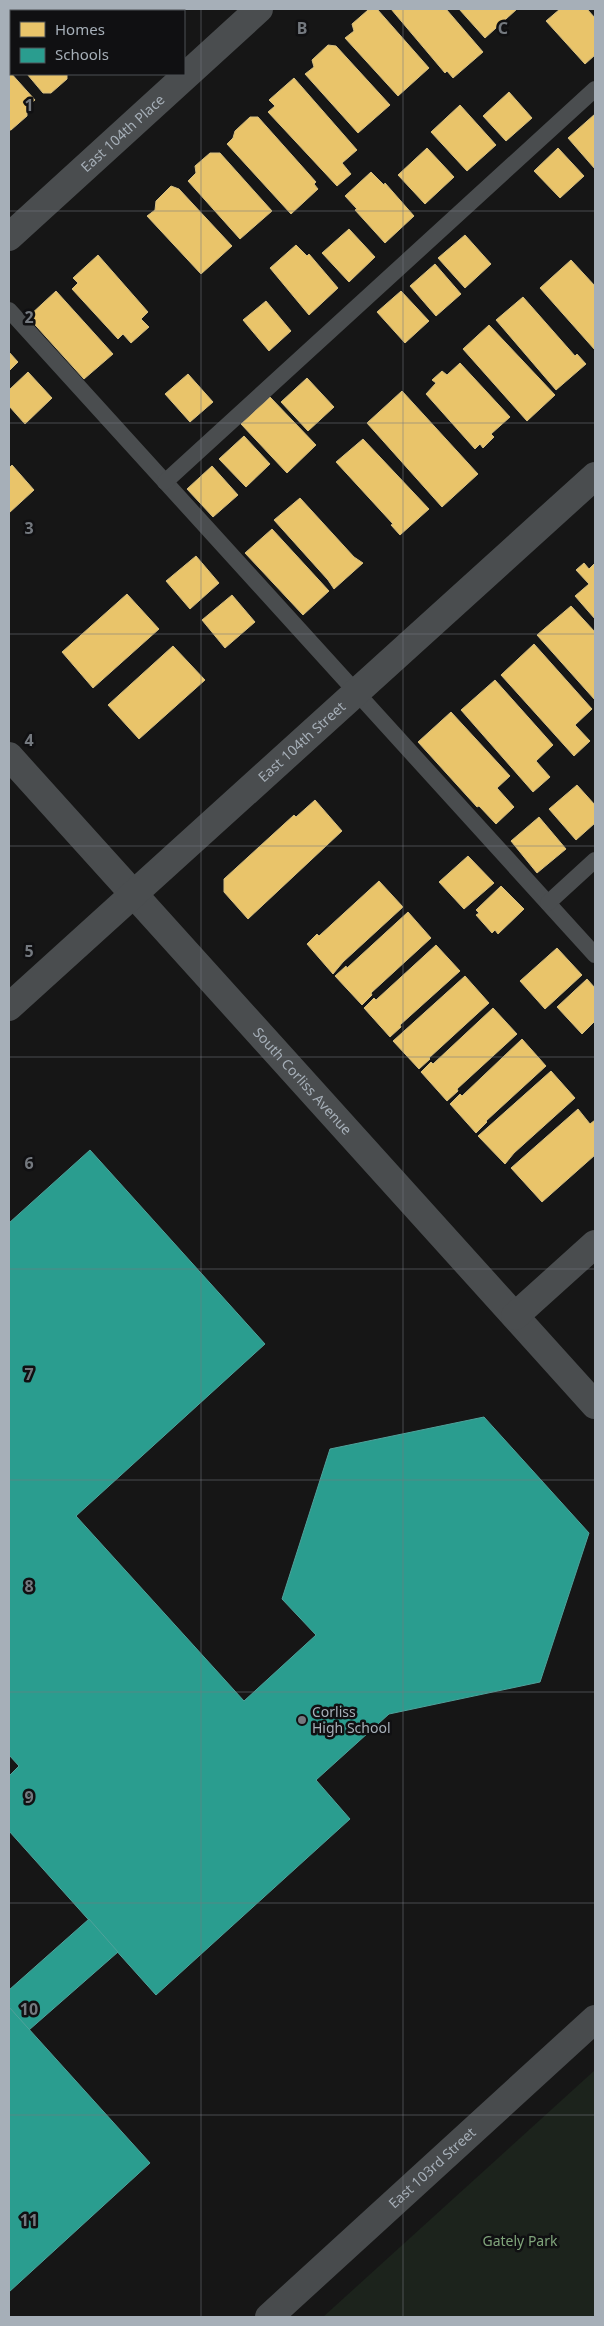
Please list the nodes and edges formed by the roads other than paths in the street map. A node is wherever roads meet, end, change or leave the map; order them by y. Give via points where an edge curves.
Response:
1 (259, 9) edge
2 (595, 89) edge
3 (9, 237) edge
4 (9, 310) edge
5 (595, 476) edge
6 (165, 482) junction
7 (357, 693) junction
8 (9, 756) edge
9 (595, 860) edge
10 (135, 894) junction
11 (548, 903) junction
12 (595, 954) edge
13 (9, 1008) edge
14 (595, 1244) edge
15 (515, 1316) junction
16 (595, 1405) edge
17 (595, 2019) edge
18 (269, 2317) edge

1 - 3 street, East 104th Place
2 - 6 lane
4 - 6 lane
5 - 7 street, East 104th Street
6 - 7 lane
7 - 10 street, East 104th Street
7 - 11 lane
8 - 10 street, South Corliss Avenue
9 - 11 lane
10 - 13 street, East 104th Street
10 - 15 street, South Corliss Avenue
11 - 12 lane
14 - 15 street
15 - 16 street, South Corliss Avenue
17 - 18 main road, East 103rd Street

